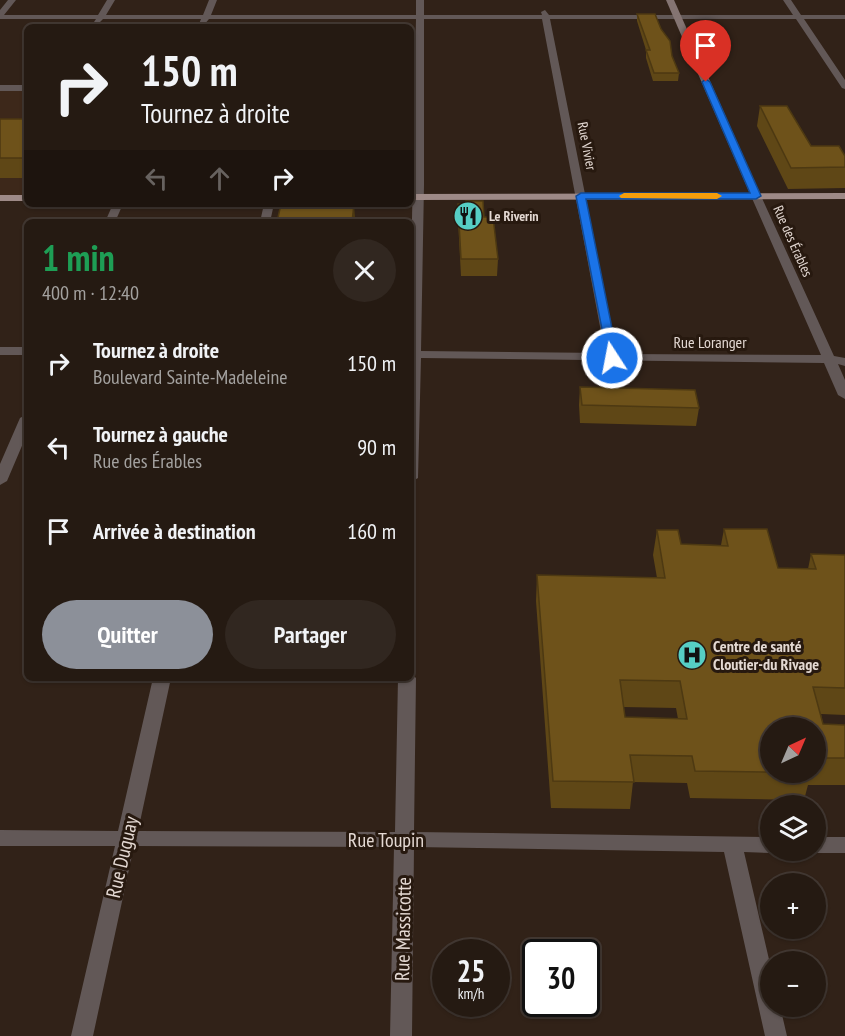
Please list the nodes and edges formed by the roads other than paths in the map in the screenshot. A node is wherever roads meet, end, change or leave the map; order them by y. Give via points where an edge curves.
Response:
1 (12, 0) edge
2 (111, 0) edge
3 (213, 0) edge
4 (420, 0) edge
5 (670, 0) edge
6 (787, 0) edge
7 (845, 12) edge
8 (1, 14) edge
9 (103, 14) junction
10 (207, 14) junction
11 (314, 14) junction
12 (420, 14) junction
13 (546, 14) junction
14 (676, 15) junction
15 (797, 15) junction
16 (845, 17) edge
17 (97, 24) edge
18 (203, 24) edge
19 (312, 24) edge
20 (845, 86) edge
21 (415, 87) edge
22 (0, 88) edge
23 (24, 88) edge
24 (581, 196) junction
25 (756, 196) junction
26 (845, 196) edge
27 (415, 197) edge
28 (0, 198) edge
29 (24, 198) edge
30 (414, 249) edge
31 (0, 351) edge
32 (24, 351) edge
33 (414, 354) edge
34 (845, 355) edge
35 (612, 358) junction
36 (829, 359) junction
37 (845, 362) edge
38 (845, 395) edge
39 (24, 425) edge
40 (0, 482) edge
41 (161, 681) edge
42 (406, 681) edge
43 (0, 838) edge
44 (126, 839) junction
45 (404, 840) junction
46 (732, 845) junction
47 (760, 845) edge
48 (826, 845) edge
49 (845, 845) edge
50 (82, 1036) edge
51 (401, 1036) edge
52 (776, 1036) edge

1 - 8 street
2 - 9 street
3 - 10 street
4 - 12 street
5 - 14 street, Rue des Érables
6 - 15 street
7 - 15 street
8 - 9 street
9 - 10 street
9 - 17 street
10 - 11 street
10 - 18 street
11 - 12 street
11 - 19 street
12 - 13 street
12 - 21 street
13 - 14 street
13 - 24 street, Rue Vivier
14 - 15 street
14 - 25 street, Rue des Érables
15 - 16 street
15 - 20 street
21 - 27 street
22 - 23 street
24 - 25 main road
24 - 27 main road
24 - 35 street, Rue Vivier
25 - 26 main road
25 - 36 street, Rue des Érables
27 - 30 street
28 - 29 main road
31 - 32 street
33 - 35 street, Rue Loranger
34 - 36 street, Rue Loranger
35 - 36 street, Rue Loranger
36 - 37 street, Rue Loranger
36 - 38 street, Rue des Érables
39 - 40 street
41 - 44 street, Rue Duguay
42 - 45 street, Rue Massicotte
43 - 44 street, Rue Toupin
44 - 45 street, Rue Toupin
44 - 50 street, Rue Duguay
45 - 46 street, Rue Toupin
45 - 51 street, Rue Massicotte
46 - 47 street, Rue Toupin
46 - 52 street
48 - 49 street

